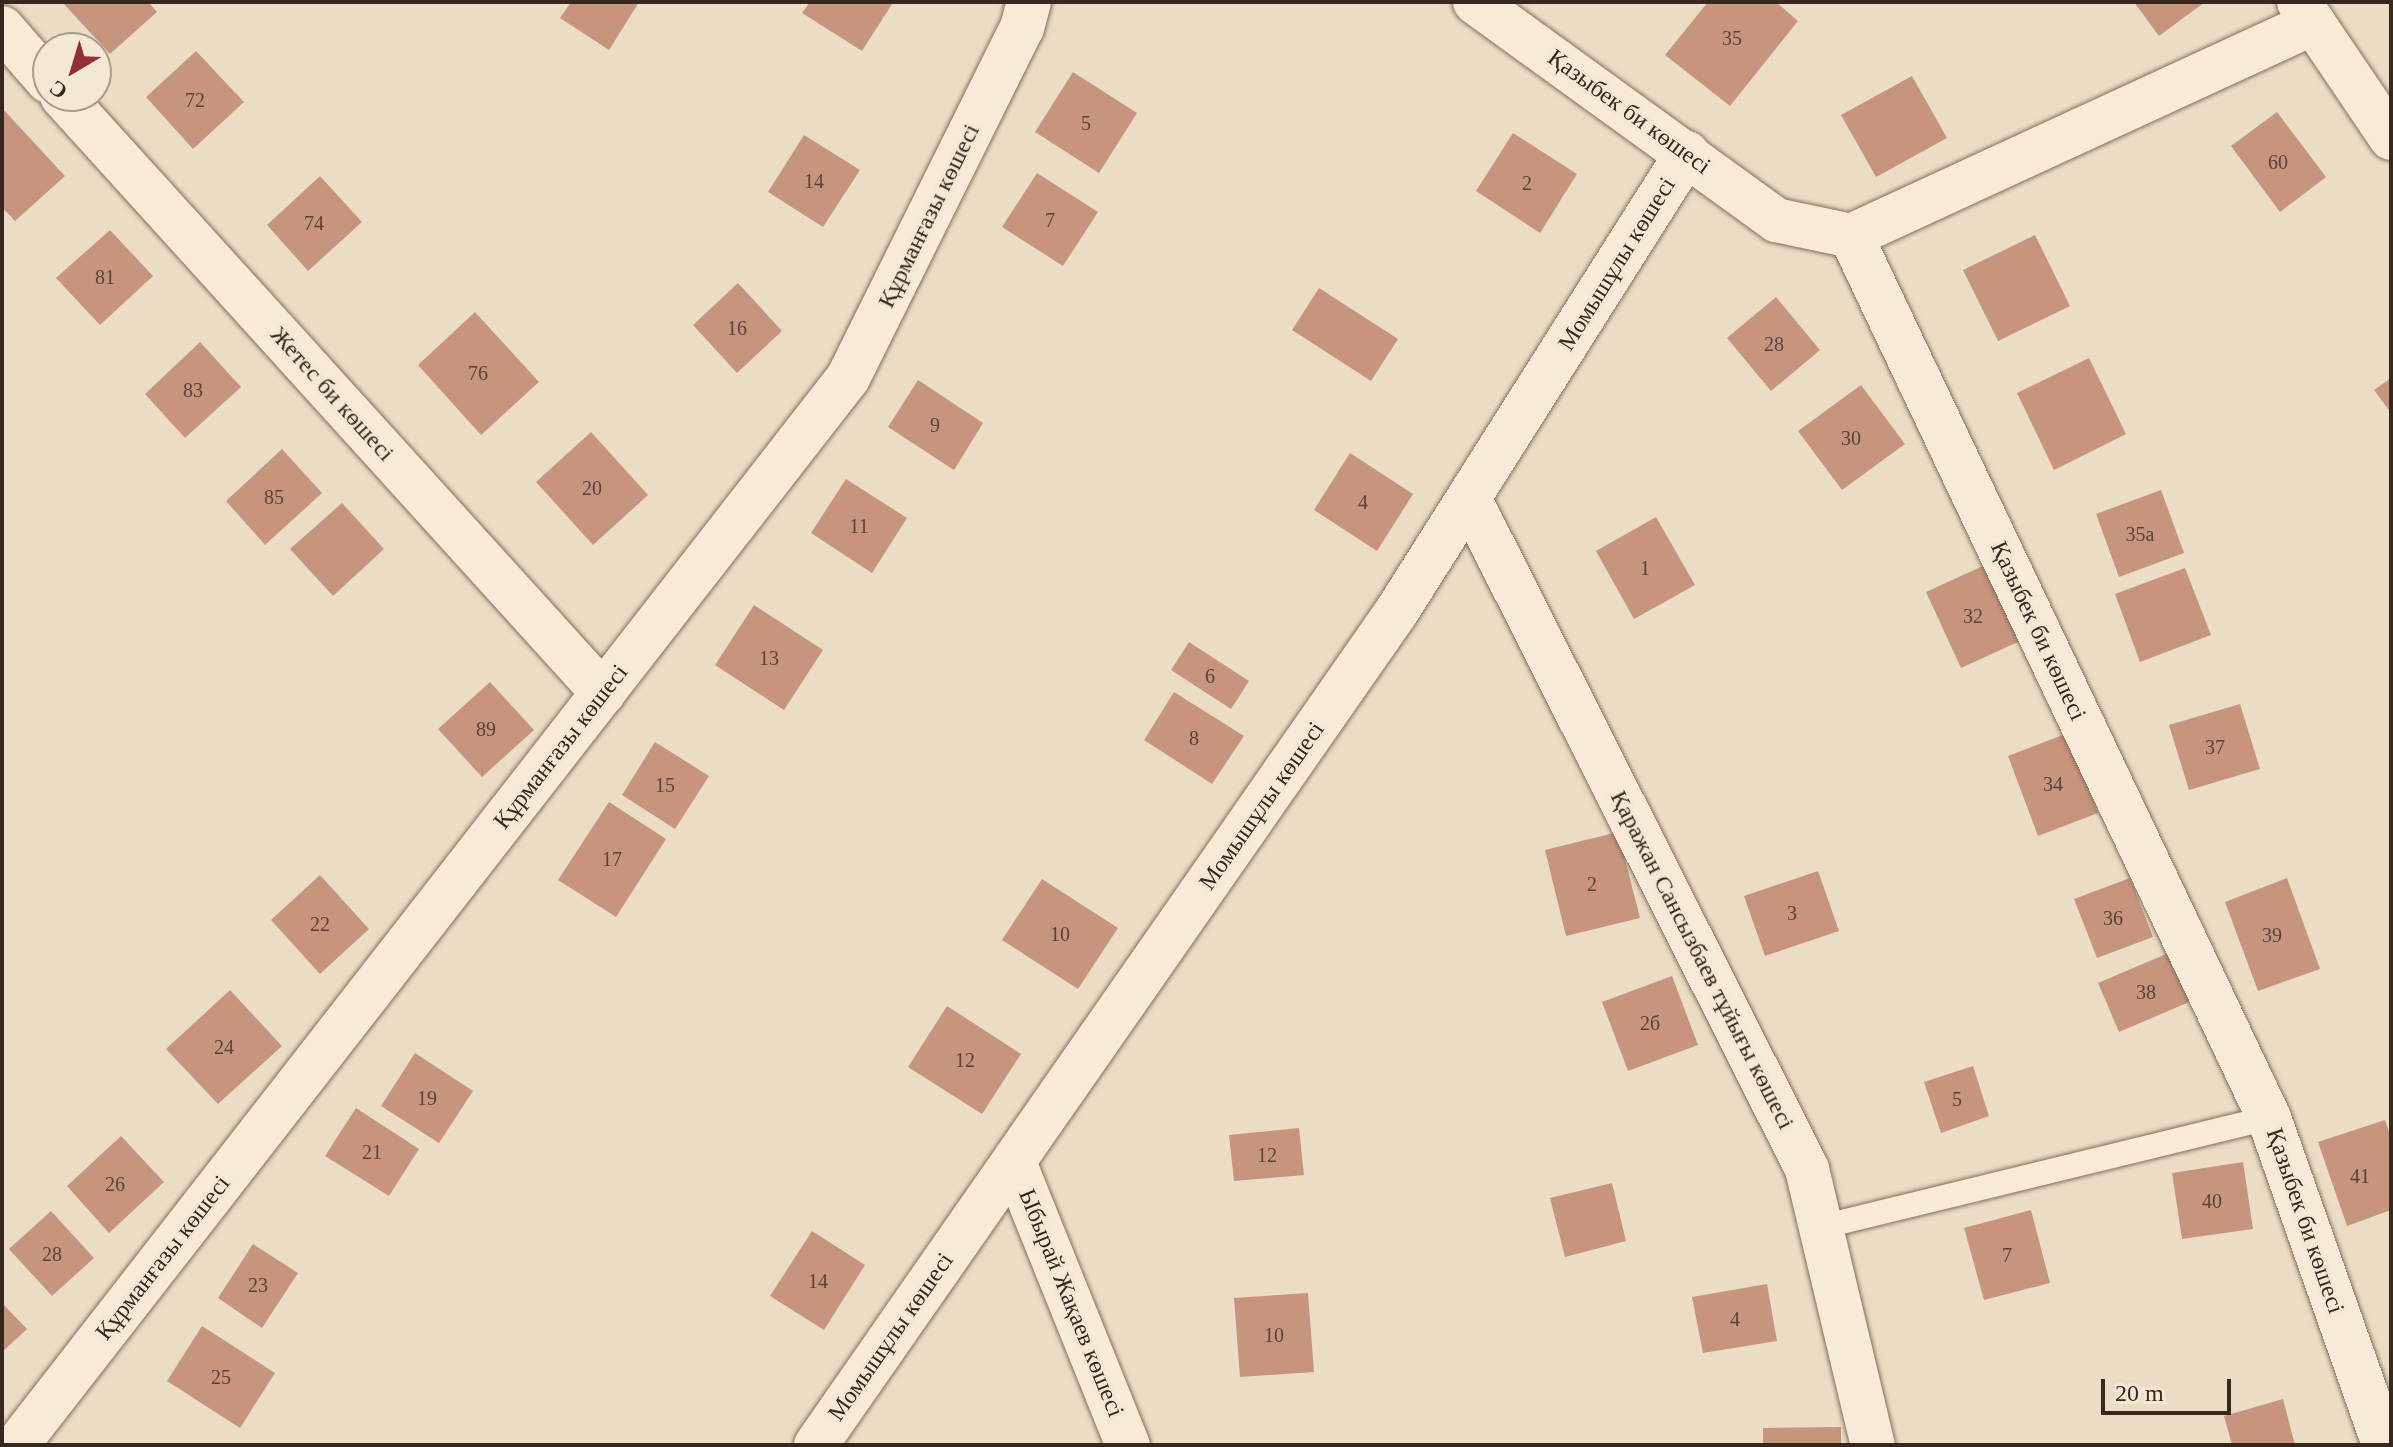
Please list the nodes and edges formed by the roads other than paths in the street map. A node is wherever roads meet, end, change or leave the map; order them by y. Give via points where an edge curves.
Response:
1 (1029, 2) edge
2 (1475, 2) edge
3 (2306, 12) edge
4 (2, 28) edge
5 (32, 63) edge
6 (76, 112) edge
7 (2391, 138) edge
8 (1687, 153) junction
9 (1851, 236) junction
10 (1469, 498) junction
11 (603, 693) junction
12 (2269, 1118) junction
13 (1014, 1162) junction
14 (1821, 1227) junction
15 (17, 1445) edge
16 (816, 1445) edge
17 (1128, 1445) edge
18 (1873, 1445) edge
19 (2384, 1445) edge

1 - 11 street, Құрманғазы көшесі via 1022,28 848,378
2 - 8 street, Қазыбек би көшесі
3 - 7 street
3 - 9 street
4 - 5 street
6 - 11 street, Жетес би көшесі
8 - 9 street, Қазыбек би көшесі via 1776,220
8 - 10 street, Момышұлы көшесі
9 - 12 street, Қазыбек би көшесі
10 - 13 street, Момышұлы көшесі via 1397,611
10 - 14 street, Қаражан Сансызбаев тұйығы көшесі via 1807,1169
11 - 15 street, Құрманғазы көшесі
12 - 14 lane
12 - 19 street, Қазыбек би көшесі
13 - 16 street, Момышұлы көшесі
13 - 17 street, Ыбырай Жақаев көшесі
14 - 18 street, Қаражан Сансызбаев тұйығы көшесі

